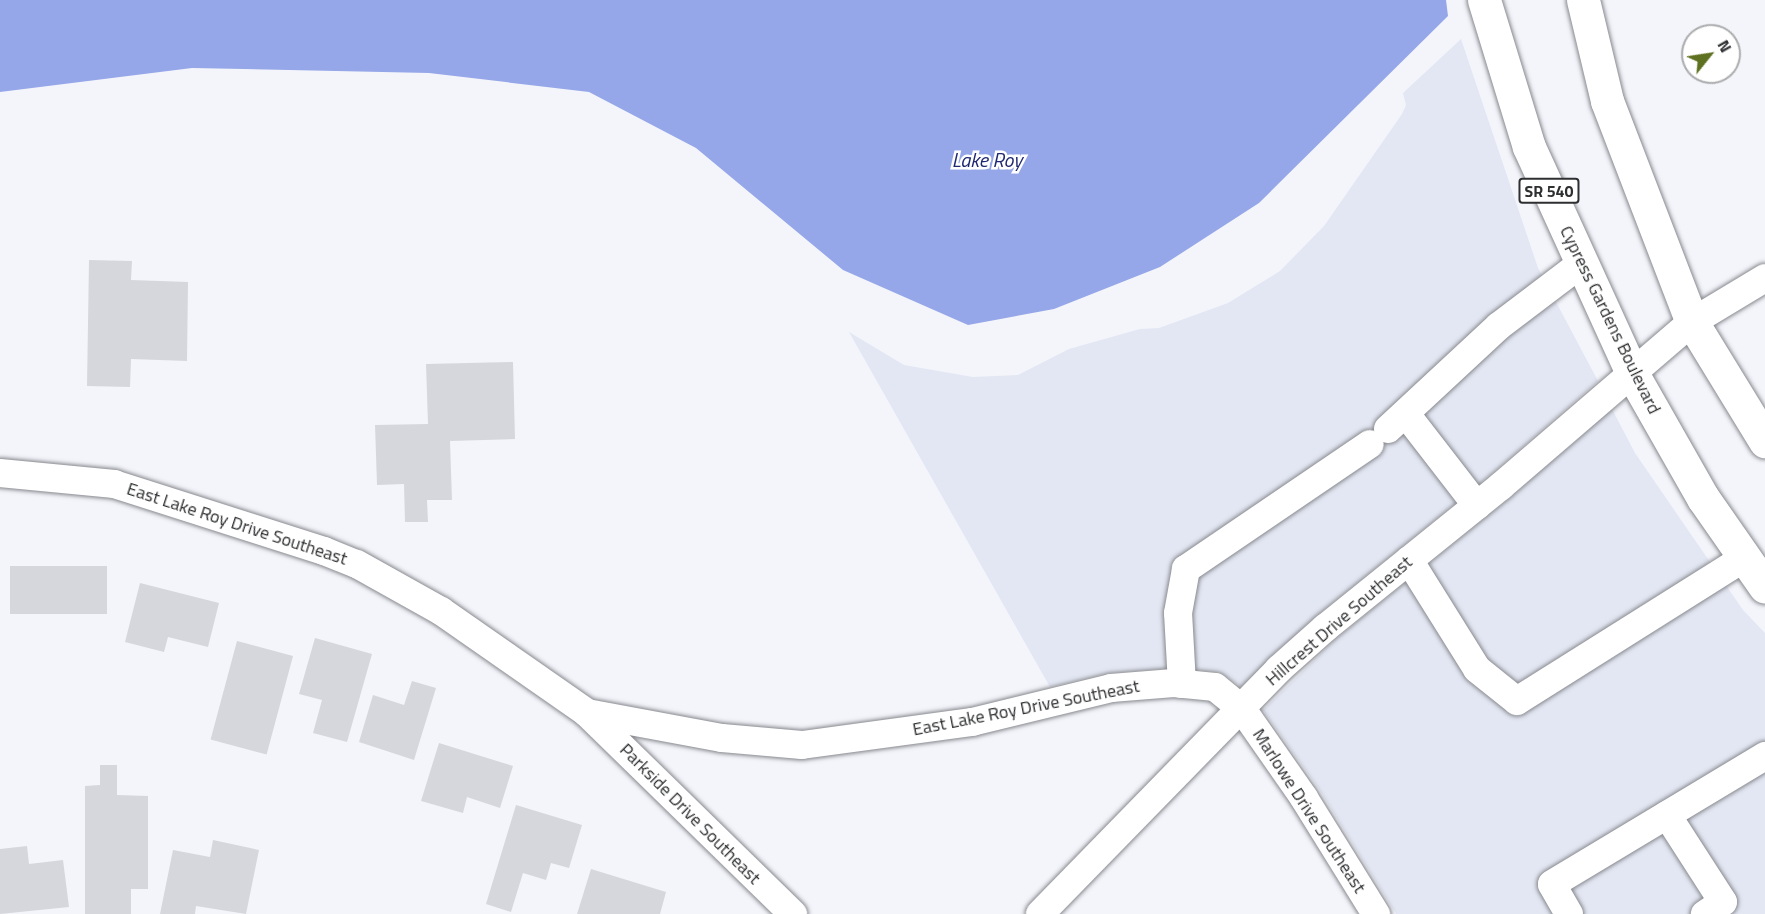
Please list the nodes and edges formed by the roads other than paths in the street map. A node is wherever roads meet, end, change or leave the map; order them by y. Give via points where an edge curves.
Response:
1 (1484, 0) edge
2 (1583, 0) edge
3 (1582, 263) junction
4 (1765, 278) edge
5 (1692, 322) junction
6 (1633, 375) junction
7 (1388, 429) junction
8 (1765, 441) edge
9 (0, 473) edge
10 (1477, 506) junction
11 (1744, 558) junction
12 (1409, 560) junction
13 (1765, 587) edge
14 (1182, 684) junction
15 (1242, 709) junction
16 (587, 713) junction
17 (1765, 756) edge
18 (1667, 815) junction
19 (1719, 910) edge
20 (793, 914) edge
21 (1040, 914) edge
22 (1376, 914) edge
23 (1569, 914) edge

1 - 3 main road, Cypress Gardens Boulevard / SR 540 via 1529,147
2 - 5 main road via 1607,101
3 - 6 main road, Cypress Gardens Boulevard / SR 540
3 - 7 street via 1499,326
4 - 5 street, Hillcrest Drive Southeast
5 - 6 street, Hillcrest Drive Southeast
5 - 8 main road
6 - 10 street, Hillcrest Drive Southeast
6 - 11 main road, Cypress Gardens Boulevard / SR 540 via 1702,498
7 - 10 street
7 - 14 street via 1186,569 1178,613
9 - 16 street, East Lake Roy Drive Southeast via 114,484 206,510 357,564 441,611
10 - 12 street, Hillcrest Drive Southeast
11 - 12 street via 1517,701 1477,669
11 - 13 main road, Cypress Gardens Boulevard / SR 540
12 - 15 street, Hillcrest Drive Southeast via 1279,669
14 - 15 street, East Lake Roy Drive Southeast via 1215,687
14 - 16 street, East Lake Roy Drive Southeast via 1111,688 972,722 802,745 722,738
15 - 21 street, Hillcrest Drive Southeast
15 - 22 street, Marlowe Drive Southeast via 1304,798
16 - 20 street, Parkside Drive Southeast
17 - 18 street
18 - 19 street
18 - 23 street via 1552,884

